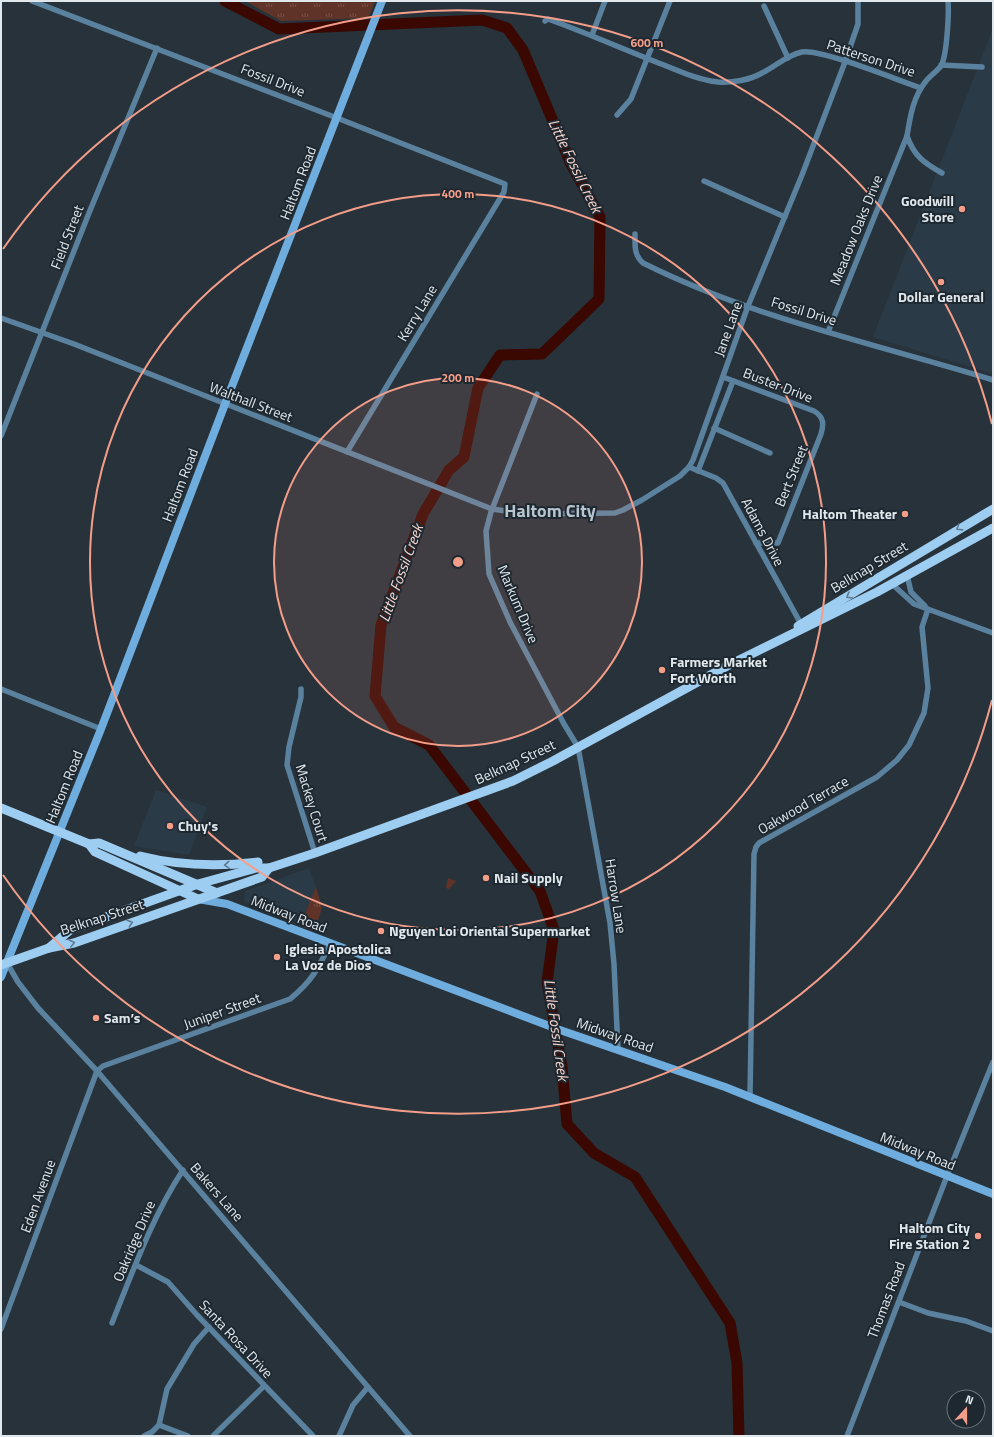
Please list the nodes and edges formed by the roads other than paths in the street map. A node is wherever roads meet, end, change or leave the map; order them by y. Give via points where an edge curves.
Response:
1 (32, 1) edge
2 (382, 1) edge
3 (605, 1) edge
4 (670, 1) edge
5 (858, 1) edge
6 (948, 1) edge
7 (764, 6) dead end
8 (545, 21) dead end
9 (592, 35) junction
10 (156, 48) junction
11 (788, 58) junction
12 (648, 59) junction
13 (845, 62) junction
14 (942, 65) junction
15 (982, 67) dead end
16 (921, 88) junction
17 (618, 115) dead end
18 (337, 118) junction
19 (907, 136) junction
20 (942, 173) dead end
21 (704, 181) dead end
22 (505, 184) joint
23 (785, 217) junction
24 (635, 234) dead end
25 (748, 306) junction
26 (1, 318) edge
27 (828, 332) junction
28 (42, 334) junction
29 (723, 377) junction
30 (731, 380) junction
31 (993, 380) edge
32 (537, 394) dead end
33 (225, 404) junction
34 (822, 419) joint
35 (714, 428) junction
36 (1, 436) edge
37 (347, 452) junction
38 (770, 453) dead end
39 (689, 467) junction
40 (698, 469) junction
41 (993, 508) edge
42 (492, 509) junction
43 (993, 528) edge
44 (756, 543) junction
45 (907, 575) junction
46 (892, 584) junction
47 (928, 609) junction
48 (801, 624) junction
49 (993, 633) edge
50 (759, 650) junction
51 (1, 689) edge
52 (301, 689) dead end
53 (101, 729) junction
54 (578, 747) junction
55 (1, 808) edge
56 (61, 831) junction
57 (89, 844) junction
58 (108, 847) junction
59 (314, 854) junction
60 (293, 860) junction
61 (149, 864) junction
62 (269, 868) junction
63 (144, 875) junction
64 (154, 879) junction
65 (198, 884) junction
66 (180, 892) junction
67 (217, 892) junction
68 (160, 898) junction
69 (198, 899) junction
70 (227, 904) junction
71 (330, 944) junction
72 (49, 948) junction
73 (4, 964) edge
74 (1, 977) edge
75 (618, 1050) junction
76 (993, 1062) edge
77 (97, 1071) junction
78 (750, 1097) junction
79 (183, 1170) junction
80 (947, 1176) junction
81 (993, 1194) edge
82 (136, 1265) junction
83 (899, 1302) junction
84 (112, 1323) dead end
85 (209, 1327) junction
86 (1, 1330) edge
87 (993, 1331) edge
88 (264, 1386) junction
89 (368, 1387) junction
90 (159, 1425) junction
91 (144, 1436) edge
92 (188, 1436) edge
93 (213, 1436) edge
94 (313, 1436) edge
95 (339, 1436) edge
96 (410, 1436) edge
97 (847, 1436) edge

1 - 10 street, Fossil Drive
2 - 18 main road, Haltom Road
3 - 9 street
4 - 12 street
5 - 13 street, Jane Lane via 858,24
6 - 14 street via 948,26
7 - 11 street
8 - 9 street, Patterson Drive via 548,19
9 - 12 street, Patterson Drive
10 - 18 street, Fossil Drive
10 - 28 street, Field Street
11 - 12 street, Patterson Drive via 761,74 744,80 719,82 699,78
11 - 13 street, Patterson Drive via 803,52 816,53
12 - 17 street via 631,99
13 - 16 street, Patterson Drive
13 - 23 street, Jane Lane
14 - 15 street
14 - 16 street, Meadow Oaks Drive
16 - 19 street, Meadow Oaks Drive via 910,114
18 - 22 street, Fossil Drive
18 - 33 main road, Haltom Road
19 - 20 street via 913,152 927,165
19 - 27 street, Meadow Oaks Drive
21 - 23 street
22 - 37 street, Kerry Lane via 504,192
23 - 25 street, Jane Lane
24 - 25 street, Fossil Drive via 635,251 637,258 643,263 708,292
25 - 27 street, Fossil Drive
25 - 29 street, Jane Lane
26 - 28 street, Walthall Street
27 - 31 street, Fossil Drive
28 - 33 street, Walthall Street via 74,344
28 - 36 street, Field Street
29 - 30 street, Buster Drive
29 - 39 street, Jane Lane
30 - 34 street, Buster Drive via 814,411
30 - 35 street
32 - 42 street, Markum Drive
33 - 37 street, Walthall Street
33 - 53 main road, Haltom Road
34 - 44 street, Bert Street via 821,434 778,543
35 - 38 street
35 - 40 street
37 - 42 street, Walthall Street
39 - 40 street, Adams Drive
39 - 42 street, Jane Lane via 680,476 642,500 614,513 529,514
40 - 44 street, Adams Drive via 723,483
41 -> 48 main road, Belknap Street
42 - 54 street, Markum Drive via 486,531 489,574 510,622
43 - 45 main road, Belknap Street
44 - 48 street, Adams Drive
45 - 46 main road, Belknap Street
45 - 47 street via 911,592
46 - 47 street via 910,601
46 - 50 main road, Belknap Street
47 - 49 street
47 - 78 street, Oakwood Terrace via 922,627 928,688 924,713 909,745 897,760 877,777 756,847
48 - 50 main road, Belknap Street
50 - 54 main road, Belknap Street
51 - 53 street
52 - 59 street, Mackey Court via 287,765
53 - 56 main road, Haltom Road
54 - 59 main road, Belknap Street via 553,762 486,792
54 - 75 street, Harrow Lane via 610,923
55 - 56 main road
56 - 57 main road
56 - 73 main road, Haltom Road
57 - 58 main road via 99,843
57 - 63 main road via 95,852
60 -> 58 main road via 193,865 157,860
58 - 61 main road
59 - 60 main road, Belknap Street
60 - 62 main road, Belknap Street
61 - 63 main road
61 - 65 main road
62 - 65 main road, Belknap Street via 256,868
62 - 67 main road, Belknap Street via 262,877
63 - 64 main road
64 - 66 main road
64 - 68 main road via 163,889
65 - 66 main road, Belknap Street
65 - 67 main road
66 - 68 main road, Belknap Street
66 - 69 main road
67 - 69 main road, Belknap Street
67 - 70 main road, Midway Road
68 - 72 main road, Belknap Street via 70,930
69 - 70 main road, Midway Road
72 -> 69 main road, Belknap Street via 74,943
70 - 71 main road, Midway Road
71 - 75 main road, Midway Road
71 - 77 street, Juniper Street via 307,985 290,999 103,1066
72 - 73 main road
73 - 74 main road, Haltom Road
73 - 77 street, Bakers Lane via 38,1008
75 - 78 main road, Midway Road
76 - 80 street, Thomas Road
77 - 79 street, Bakers Lane
77 - 86 street, Eden Avenue
78 - 80 main road, Midway Road
79 - 82 street, Oakridge Drive via 156,1216
79 - 89 street, Bakers Lane
80 - 81 main road, Midway Road
80 - 83 street, Thomas Road
82 - 84 street, Oakridge Drive
82 - 85 street, Santa Rosa Drive via 168,1282
83 - 87 street
83 - 97 street, Thomas Road
85 - 88 street, Santa Rosa Drive
85 - 90 street via 194,1344 167,1389
88 - 93 street
88 - 94 street, Santa Rosa Drive
89 - 95 street via 352,1405
89 - 96 street, Bakers Lane
90 - 91 street
90 - 92 street

